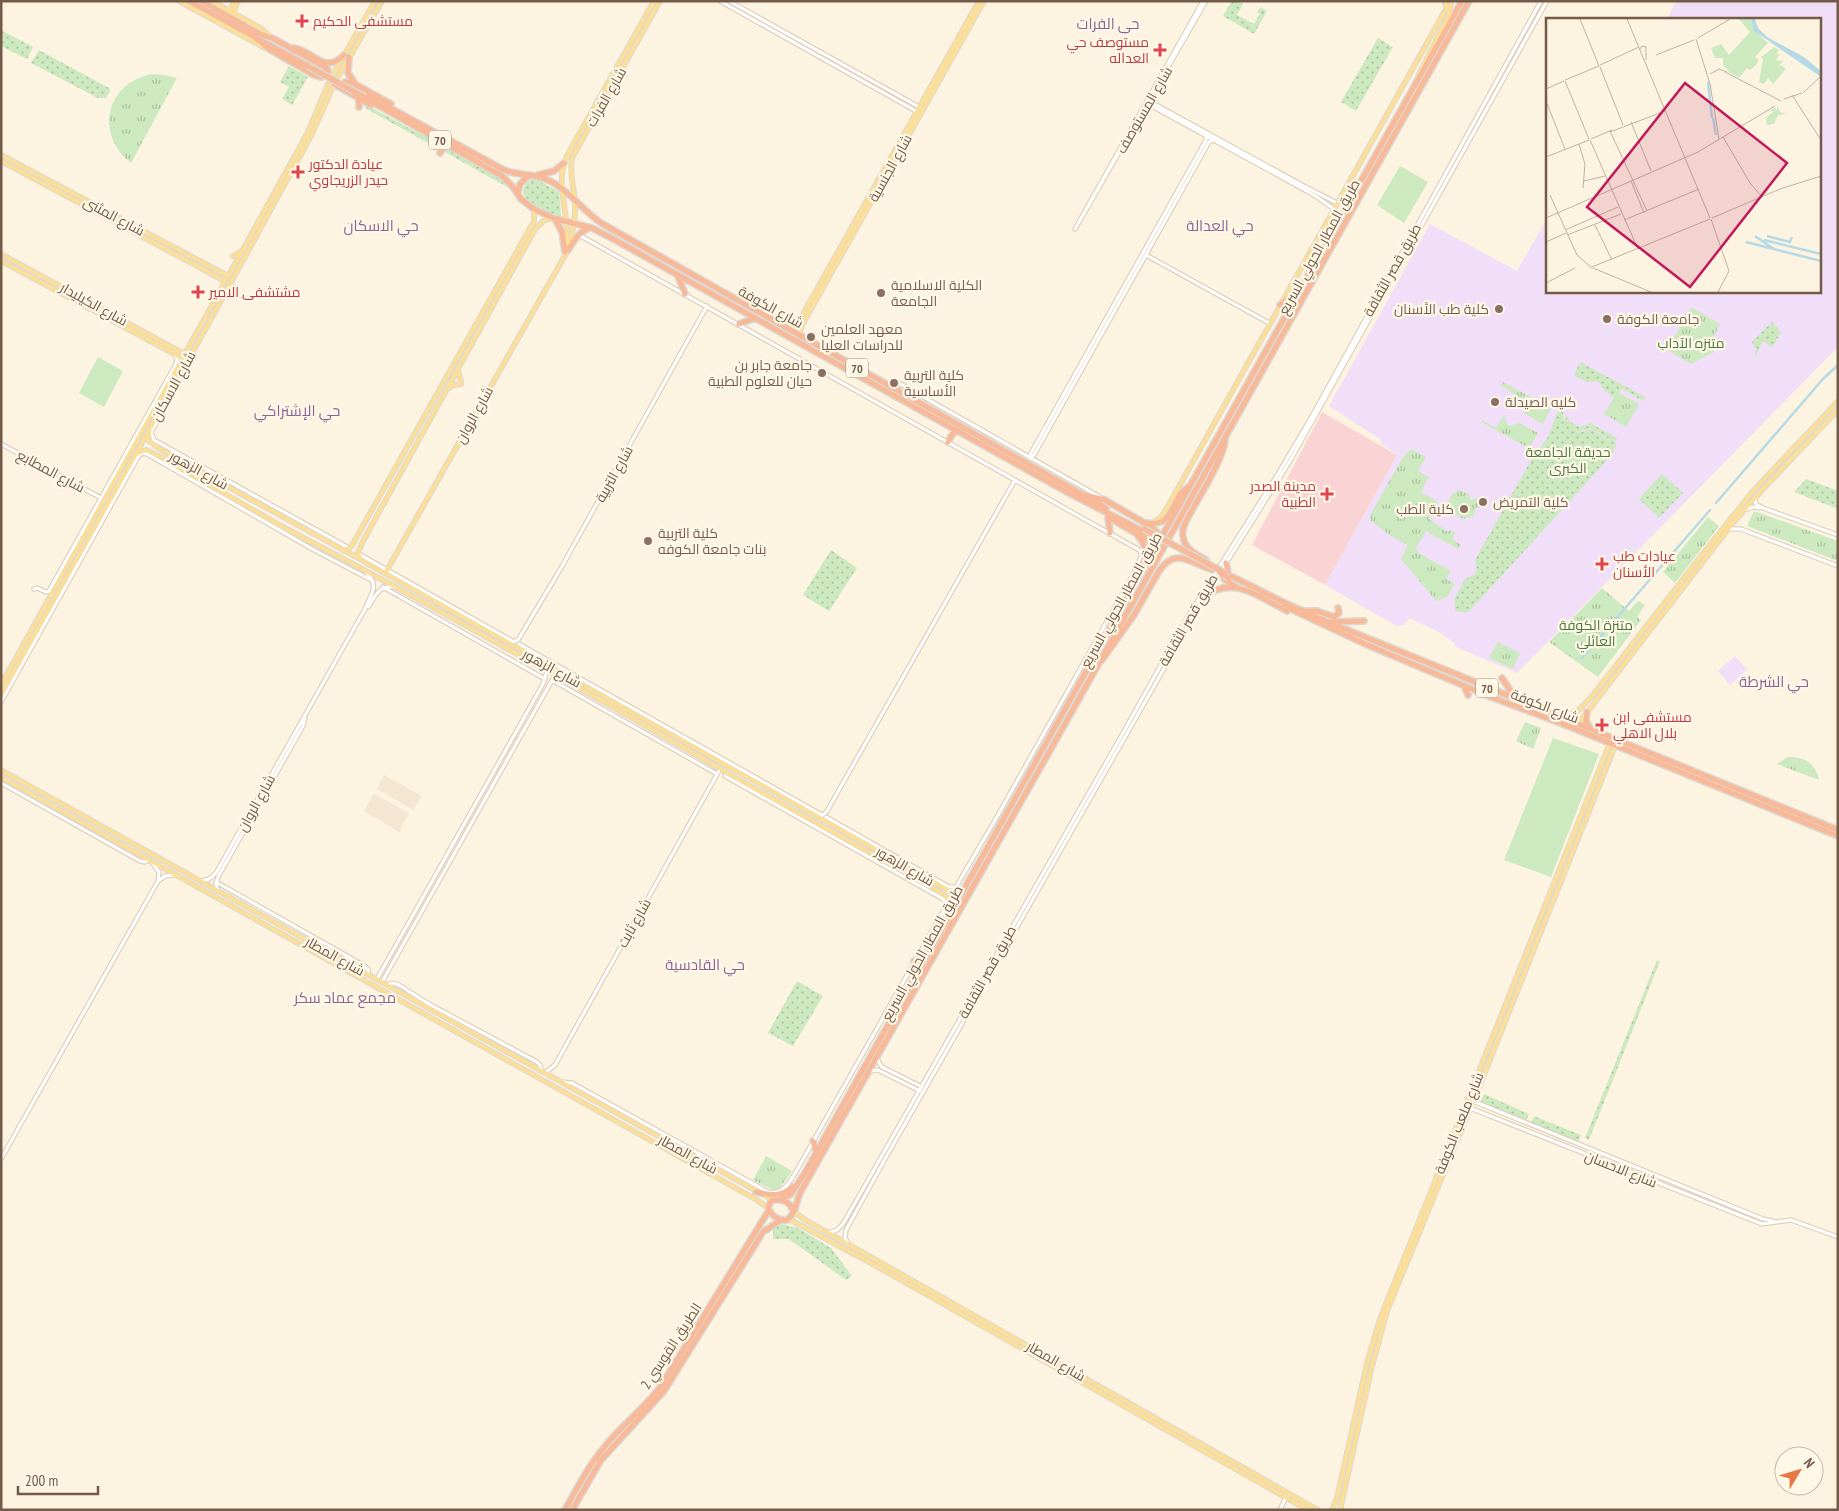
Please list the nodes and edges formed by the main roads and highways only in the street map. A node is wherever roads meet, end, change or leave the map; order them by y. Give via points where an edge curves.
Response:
1 (179, 1) edge
2 (189, 1) edge
3 (201, 1) edge
4 (212, 1) edge
5 (236, 1) edge
6 (374, 1) edge
7 (382, 1) edge
8 (654, 1) edge
9 (660, 1) edge
10 (978, 1) edge
11 (984, 1) edge
12 (1444, 1) edge
13 (1451, 1) edge
14 (1462, 1) edge
15 (1469, 1) edge
16 (371, 7) junction
17 (193, 9) junction
18 (202, 9) junction
19 (376, 10) junction
20 (232, 12) junction
21 (364, 19) junction
22 (370, 21) junction
23 (254, 34) junction
24 (274, 39) junction
25 (290, 48) junction
26 (269, 49) junction
27 (346, 56) junction
28 (621, 66) junction
29 (616, 74) junction
30 (332, 83) junction
31 (1414, 87) junction
32 (320, 89) dead end
33 (342, 89) junction
34 (356, 89) junction
35 (325, 91) junction
36 (931, 91) junction
37 (359, 98) junction
38 (359, 108) dead end
39 (322, 110) junction
40 (329, 114) dead end
41 (426, 130) junction
42 (310, 133) junction
43 (305, 142) junction
44 (446, 144) junction
45 (440, 152) dead end
46 (1, 155) edge
47 (1, 161) edge
48 (564, 163) junction
49 (531, 176) junction
50 (571, 184) junction
51 (563, 187) junction
52 (66, 193) junction
53 (519, 196) junction
54 (575, 198) junction
55 (1349, 203) junction
56 (273, 205) junction
57 (1354, 206) junction
58 (534, 209) junction
59 (1344, 211) junction
60 (274, 213) dead end
61 (1350, 214) junction
62 (554, 218) junction
63 (254, 220) dead end
64 (566, 222) junction
65 (574, 225) junction
66 (255, 228) junction
67 (592, 228) junction
68 (242, 251) junction
69 (567, 251) junction
70 (1, 254) edge
71 (233, 256) dead end
72 (1, 261) edge
73 (19, 264) junction
74 (33, 272) junction
75 (678, 275) junction
76 (31, 276) junction
77 (227, 278) junction
78 (1303, 285) junction
79 (816, 290) junction
80 (821, 293) junction
81 (685, 294) road end
82 (495, 296) junction
83 (1280, 305) junction
84 (755, 318) junction
85 (798, 322) junction
86 (738, 324) road end
87 (802, 325) junction
88 (788, 329) junction
89 (801, 336) junction
90 (800, 344) junction
91 (176, 352) junction
92 (189, 356) junction
93 (458, 368) junction
94 (448, 389) junction
95 (435, 399) junction
96 (1838, 401) edge
97 (440, 402) junction
98 (1838, 410) edge
99 (149, 430) junction
100 (955, 430) junction
101 (1225, 436) junction
102 (948, 442) road end
103 (136, 454) junction
104 (183, 462) junction
105 (173, 463) junction
106 (1193, 483) junction
107 (1077, 494) junction
108 (99, 509) junction
109 (104, 512) junction
110 (280, 516) junction
111 (1108, 517) junction
112 (94, 519) junction
113 (99, 522) junction
114 (1142, 522) junction
115 (276, 523) junction
116 (292, 523) junction
117 (1149, 523) junction
118 (361, 529) junction
119 (289, 530) junction
120 (1144, 530) junction
121 (368, 533) junction
122 (1110, 533) road end
123 (1134, 533) junction
124 (308, 540) junction
125 (305, 545) road end
126 (325, 549) junction
127 (344, 551) junction
128 (322, 554) road end
129 (360, 559) junction
130 (1226, 563) road end
131 (1215, 569) junction
132 (387, 570) road end
133 (1227, 572) junction
134 (1249, 586) junction
135 (1134, 587) junction
136 (1236, 587) junction
137 (1205, 596) road end
138 (1670, 596) junction
139 (1674, 599) junction
140 (428, 604) junction
141 (1338, 608) dead end
142 (425, 610) road end
143 (1299, 611) junction
144 (1306, 611) junction
145 (465, 619) junction
146 (1364, 621) dead end
147 (1328, 622) junction
148 (473, 623) junction
149 (463, 624) junction
150 (471, 628) junction
151 (1096, 666) junction
152 (1502, 678) dead end
153 (1473, 682) junction
154 (1, 685) edge
155 (1464, 686) junction
156 (1486, 687) junction
157 (1470, 689) junction
158 (581, 690) junction
159 (1482, 694) junction
160 (1, 695) edge
161 (1468, 695) dead end
162 (578, 696) road end
163 (1491, 697) junction
164 (1516, 699) junction
165 (1588, 701) junction
166 (1484, 702) dead end
167 (1066, 706) junction
168 (1592, 706) junction
169 (620, 708) junction
170 (1073, 710) junction
171 (630, 711) junction
172 (1587, 712) junction
173 (628, 716) junction
174 (1562, 717) junction
175 (1060, 718) junction
176 (1066, 722) junction
177 (1555, 722) junction
178 (1579, 723) junction
179 (1563, 724) junction
180 (1552, 728) dead end
181 (1591, 728) junction
182 (1602, 734) junction
183 (1601, 740) junction
184 (1612, 745) junction
185 (1, 770) edge
186 (1, 777) edge
187 (771, 791) junction
188 (768, 797) junction
189 (783, 797) junction
190 (781, 803) junction
191 (1784, 807) junction
192 (1773, 809) junction
193 (1803, 815) junction
194 (1794, 818) junction
195 (107, 829) junction
196 (1838, 830) edge
197 (117, 834) junction
198 (104, 835) junction
199 (1838, 836) edge
200 (114, 840) junction
201 (903, 865) junction
202 (901, 870) junction
203 (915, 871) junction
204 (912, 876) junction
205 (966, 885) junction
206 (227, 888) road end
207 (224, 894) junction
208 (952, 910) junction
209 (265, 924) junction
210 (262, 930) dead end
211 (924, 959) junction
212 (914, 961) road end
213 (346, 969) junction
214 (343, 974) dead end
215 (420, 1004) junction
216 (428, 1008) junction
217 (417, 1009) junction
218 (1506, 1013) junction
219 (426, 1015) junction
220 (880, 1038) junction
221 (886, 1042) junction
222 (873, 1050) junction
223 (878, 1056) junction
224 (508, 1060) junction
225 (510, 1068) dead end
226 (563, 1090) junction
227 (580, 1092) junction
228 (554, 1093) dead end
229 (577, 1098) junction
230 (589, 1098) junction
231 (586, 1103) junction
232 (813, 1141) road end
233 (816, 1153) junction
234 (805, 1173) junction
235 (756, 1192) junction
236 (777, 1200) junction
237 (1426, 1208) junction
238 (768, 1209) junction
239 (794, 1211) junction
240 (789, 1219) junction
241 (781, 1220) junction
242 (910, 1279) junction
243 (908, 1284) junction
244 (920, 1284) junction
245 (917, 1290) junction
246 (1252, 1472) junction
247 (1258, 1475) junction
248 (1249, 1476) junction
249 (1255, 1480) junction
250 (1342, 1490) junction
251 (565, 1510) edge
252 (572, 1510) edge
253 (1308, 1510) edge
254 (1318, 1510) edge
255 (1332, 1510) edge
256 (1340, 1510) edge

1 - 17 main road
2 - 18 highway, 70
3 - 23 highway, 70
4 - 20 main road
5 - 20 main road
6 - 16 main road
7 - 19 main road
8 - 28 main road, شارع الفرات
9 - 28 main road, شارع الفرات
10 - 36 main road, شارع الجنسية
11 - 36 main road, شارع الجنسية
12 - 83 main road via 1446,9
13 - 31 main road via 1450,13
14 - 31 highway, طريق المطار الحولي السريع
15 - 57 highway, طريق المطار الحولي السريع
16 - 19 main road
16 - 21 main road
17 - 18 highway
17 - 26 main road
18 - 23 highway, 70
19 - 22 main road
20 - 24 main road
21 - 22 main road
21 - 27 main road
22 - 27 main road
23 - 24 highway
23 - 26 highway
23 - 34 highway, 70, bridge
24 - 25 highway
25 - 26 highway via 325,67 327,74 322,77 314,75
25 - 27 highway via 300,49 327,64
27 - 30 main road, شارع الاسكان
27 - 34 highway via 348,73
28 - 29 main road, شارع الفرات
29 - 48 main road, شارع الفرات
29 - 50 main road, شارع الفرات via 572,158
30 - 33 highway
30 - 35 main road, شارع الاسكان
30 - 39 main road, شارع الاسكان
31 - 55 highway, طريق المطار الحولي السريع
32 - 35 main road
33 - 34 highway via 347,81
33 - 37 highway
34 - 41 highway, 70
35 - 42 main road, شارع الاسكان
36 - 79 main road, شارع الجنسية
36 - 80 main road, شارع الجنسية
37 - 38 highway
37 - 41 highway via 409,126
39 - 40 main road
39 - 42 main road, شارع الاسكان
41 - 44 highway, 70
41 - 49 highway, 70 via 504,170
42 - 43 main road, شارع الاسكان
43 - 56 main road, شارع الاسكان
43 - 66 main road, شارع الاسكان via 289,162
44 - 45 highway
44 - 53 highway, 70 via 502,176
46 - 52 main road, شارع المثنى
47 - 52 main road, شارع المثنى
48 - 49 highway via 554,172
48 - 51 main road, شارع الفرات
49 - 51 highway, 70
49 - 53 highway via 520,184
50 - 51 main road
50 - 54 main road, شارع الفرات
51 - 54 highway, 70
51 - 64 main road, شارع الفرات
52 - 77 main road, شارع المثنى
53 - 58 highway, 70
54 - 65 main road, شارع الفرات
54 - 88 highway, شارع الكوفة / 70 via 601,223
55 - 57 highway
55 - 59 highway, طريق المطار الحولي السريع
56 - 60 main road
56 - 92 main road, شارع الاسكان via 206,331
57 - 61 highway, طريق المطار الحولي السريع
58 - 62 highway, 70
58 - 82 main road via 534,221
59 - 61 highway
59 - 78 highway, طريق المطار الحولي السريع
61 - 101 highway, طريق المطار الحولي السريع
62 - 64 highway, 70
62 - 69 highway
62 - 82 main road via 537,227
63 - 66 main road
64 - 65 highway, شارع الكوفة / 70
64 - 69 main road, شارع الروان
65 - 67 highway, شارع الكوفة / 70
65 - 69 main road, شارع الروان
66 - 68 main road, شارع الاسكان
67 - 69 highway via 583,230
67 - 75 highway, شارع الكوفة / 70
68 - 71 main road
68 - 77 main road, شارع الاسكان
69 - 132 main road, شارع الروان
70 - 73 main road, شارع الكيليدار
72 - 73 main road via 18,268
72 - 76 main road, شارع الكيليدار
73 - 74 main road, شارع الكيليدار
74 - 76 main road
74 - 91 main road, شارع الكيليدار
75 - 81 highway
75 - 84 highway, شارع الكوفة / 70
76 - 91 main road, شارع الكيليدار
77 - 92 main road, شارع الاسكان
78 - 83 highway
78 - 106 highway, طريق المطار الحولي السريع
79 - 80 main road
79 - 85 main road, شارع الجنسية
80 - 87 main road, شارع الجنسية
82 - 93 main road
82 - 95 main road
83 - 117 main road via 1167,508 1161,517
84 - 86 highway
84 - 90 highway, شارع الكوفة / 70
85 - 87 main road
85 - 88 main road, شارع الجنسية
87 - 89 main road, شارع الجنسية
88 - 89 highway, شارع الكوفة / 70
89 - 90 highway
89 - 107 highway, شارع الكوفة / 70 via 1029,461
90 - 100 highway, شارع الكوفة / 70
91 - 92 main road, شارع الكيليدار
92 - 99 main road, شارع الاسكان
92 - 108 main road, شارع الاسكان via 163,392
93 - 94 main road
93 - 94 main road via 461,382
94 - 97 main road
95 - 97 main road
95 - 118 main road
96 - 138 main road via 1753,491
97 - 121 main road
98 - 139 main road via 1736,520
99 - 103 main road, شارع الاسكان
99 - 104 main road, شارع الزهور via 150,443
100 - 102 highway
100 - 107 highway, شارع الكوفة / 70
101 - 131 highway, bridge via 1218,459 1182,533 1190,550
101 - 151 highway, طريق المطار الحولي السريع
103 - 105 main road, شارع الزهور via 148,450
103 - 109 main road, شارع الاسكان
104 - 105 main road via 176,459
104 - 110 main road, شارع الزهور
105 - 115 main road, شارع الزهور via 205,485
106 - 117 highway via 1182,492 1165,520 1159,524
106 - 135 highway, طريق المطار الحولي السريع
107 - 111 highway via 1089,507
107 - 114 highway via 1105,500
107 - 120 highway, شارع الكوفة / 70
108 - 109 main road
108 - 112 main road, شارع الاسكان
109 - 113 main road, شارع الاسكان
110 - 115 main road
110 - 116 main road, شارع الزهور
111 - 122 highway
111 - 123 highway
112 - 113 main road
112 - 154 main road, شارع الاسكان
113 - 160 main road, شارع الاسكان
114 - 117 highway
114 - 123 highway via 1156,530 1157,538 1151,540
115 - 119 main road, شارع الزهور
116 - 119 main road via 288,525
116 - 127 main road, شارع الزهور
118 - 121 main road
118 - 127 main road
119 - 124 main road, شارع الزهور
120 - 131 highway, 70, bridge
120 - 131 highway, 70, bridge
121 - 129 main road via 358,554
123 - 135 highway via 1147,552
124 - 125 main road
124 - 126 main road, شارع الزهور
126 - 128 main road
126 - 140 main road, شارع الزهور
127 - 129 main road, شارع الزهور
129 - 145 main road, شارع الزهور
130 - 133 highway
131 - 133 highway, 70, bridge
131 - 134 highway, 70, bridge
131 - 151 highway via 1182,557 1172,559 1159,571 1111,650
133 - 134 highway, 70
133 - 136 highway via 1224,579
133 - 143 highway
134 - 143 highway, شارع الكوفة / 70
135 - 167 highway, طريق المطار الحولي السريع
136 - 137 highway via 1219,588
136 - 143 highway via 1290,613
138 - 139 main road
138 - 165 main road
139 - 168 main road
140 - 142 main road
140 - 149 main road, شارع الزهور
141 - 144 highway via 1340,613 1334,617
143 - 144 highway, شارع الكوفة / 70
143 - 155 highway, شارع الكوفة / 70
144 - 147 highway, شارع الكوفة / 70
145 - 148 main road, شارع الزهور
145 - 149 main road
146 - 147 highway
147 - 153 highway, شارع الكوفة / 70
148 - 150 main road
148 - 169 main road, شارع الزهور via 585,684
149 - 150 main road, شارع الزهور
150 - 158 main road, شارع الزهور
151 - 170 highway, طريق المطار الحولي السريع
152 - 164 highway
153 - 156 highway, شارع الكوفة / 70
153 - 157 highway
155 - 157 highway, شارع الكوفة / 70
155 - 161 highway
156 - 159 highway
156 - 164 highway, شارع الكوفة / 70
157 - 159 highway, شارع الكوفة / 70
158 - 162 main road
158 - 169 main road, شارع الزهور
159 - 163 highway, شارع الكوفة / 70
163 - 166 highway
163 - 177 highway, شارع الكوفة / 70
164 - 174 highway, شارع الكوفة / 70
165 - 168 main road
165 - 174 main road via 1578,711
167 - 170 highway
167 - 175 highway, طريق المطار الحولي السريع
168 - 172 main road
169 - 171 main road, شارع الزهور
169 - 173 main road, شارع الزهور
170 - 176 highway, طريق المطار الحولي السريع
171 - 173 main road
171 - 187 main road, شارع الزهور
172 - 178 main road
172 - 181 highway via 1586,721
173 - 188 main road, شارع الزهور via 671,745
174 - 178 highway, شارع الكوفة / 70
175 - 176 highway
175 - 205 highway, طريق المطار الحولي السريع
176 - 221 highway, طريق المطار الحولي السريع
177 - 179 highway, شارع الكوفة / 70
177 - 180 highway
178 - 179 main road via 1572,726
178 - 181 highway, شارع الكوفة / 70
179 - 183 highway, شارع الكوفة / 70
181 - 182 highway, شارع الكوفة / 70
182 - 183 highway
182 - 191 highway, شارع الكوفة / 70
183 - 184 highway, شارع الكوفة / 70
184 - 192 highway, شارع الكوفة / 70
184 - 218 main road, شارع ملعب الكوفة
185 - 195 main road, شارع المطار
186 - 198 main road, شارع المطار
187 - 188 main road
187 - 189 main road, شارع الزهور
188 - 190 main road, شارع الزهور
189 - 190 main road
189 - 201 main road, شارع الزهور
190 - 202 main road, شارع الزهور
191 - 192 highway via 1785,811
191 - 193 highway, شارع الكوفة / 70
192 - 194 highway, شارع الكوفة / 70
193 - 194 highway via 1793,813
193 - 196 highway, شارع الكوفة / 70
194 - 199 highway, شارع الكوفة / 70
195 - 197 main road, شارع المطار
195 - 198 main road
197 - 200 main road
197 - 207 main road, شارع المطار
198 - 200 main road, شارع المطار
200 - 209 main road, شارع المطار
201 - 202 main road
201 - 203 main road, شارع الزهور
202 - 204 main road, شارع الزهور
203 - 204 main road
203 - 205 main road, شارع الزهور via 950,891 961,890
204 - 208 main road, شارع الزهور via 948,897
205 - 208 highway, طريق المطار الحولي السريع
206 - 207 main road
207 - 215 main road, شارع المطار
208 - 211 highway, طريق المطار الحولي السريع
209 - 210 main road
209 - 213 main road, شارع المطار
211 - 212 highway
211 - 220 highway, طريق المطار الحولي السريع
213 - 214 main road
213 - 217 main road, شارع المطار
215 - 216 main road, شارع المطار
215 - 217 main road
216 - 219 main road
216 - 227 main road, شارع المطار
217 - 219 main road, شارع المطار
218 - 237 main road, شارع ملعب الكوفة
218 - 237 main road, شارع ملعب الكوفة via 1473,1102
219 - 224 main road, شارع المطار
220 - 221 highway via 881,1042
220 - 222 highway, طريق المطار الحولي السريع
221 - 223 highway, طريق المطار الحولي السريع
222 - 223 highway via 878,1050
222 - 233 highway, طريق المطار الحولي السريع
223 - 239 highway, طريق المطار الحولي السريع via 799,1195
224 - 225 main road
224 - 226 main road, شارع المطار
226 - 228 main road
226 - 229 main road, شارع المطار
227 - 229 main road
227 - 230 main road, شارع المطار
229 - 231 main road, شارع المطار
230 - 231 main road
230 - 235 main road, شارع المطار
231 - 238 main road, شارع المطار
232 - 233 highway
233 - 234 highway, طريق المطار الحولي السريع
234 - 235 highway via 785,1193
234 - 236 highway, طريق المطار الحولي السريع via 790,1194
235 - 236 main road, شارع المطار
236 - 238 highway via 770,1203
236 - 239 highway via 786,1201
237 - 250 main road, شارع ملعب الكوفة via 1387,1311 1354,1432
238 - 241 highway
238 - 251 highway, الطريق القوسي 2 via 661,1386 605,1446
239 - 240 highway
239 - 242 main road, شارع المطار
240 - 241 highway
240 - 243 main road, شارع المطار
241 - 252 highway, الطريق القوسي 2 via 763,1232 664,1391 601,1460
242 - 243 main road
242 - 244 main road, شارع المطار
243 - 245 main road, شارع المطار
244 - 245 main road
244 - 246 main road, شارع المطار
245 - 248 main road, شارع المطار
246 - 247 main road, شارع المطار
246 - 248 main road
247 - 249 main road
247 - 254 main road, شارع المطار
248 - 249 main road, شارع المطار
249 - 253 main road, شارع المطار
250 - 255 main road, شارع ملعب الكوفة
250 - 256 main road, شارع ملعب الكوفة

